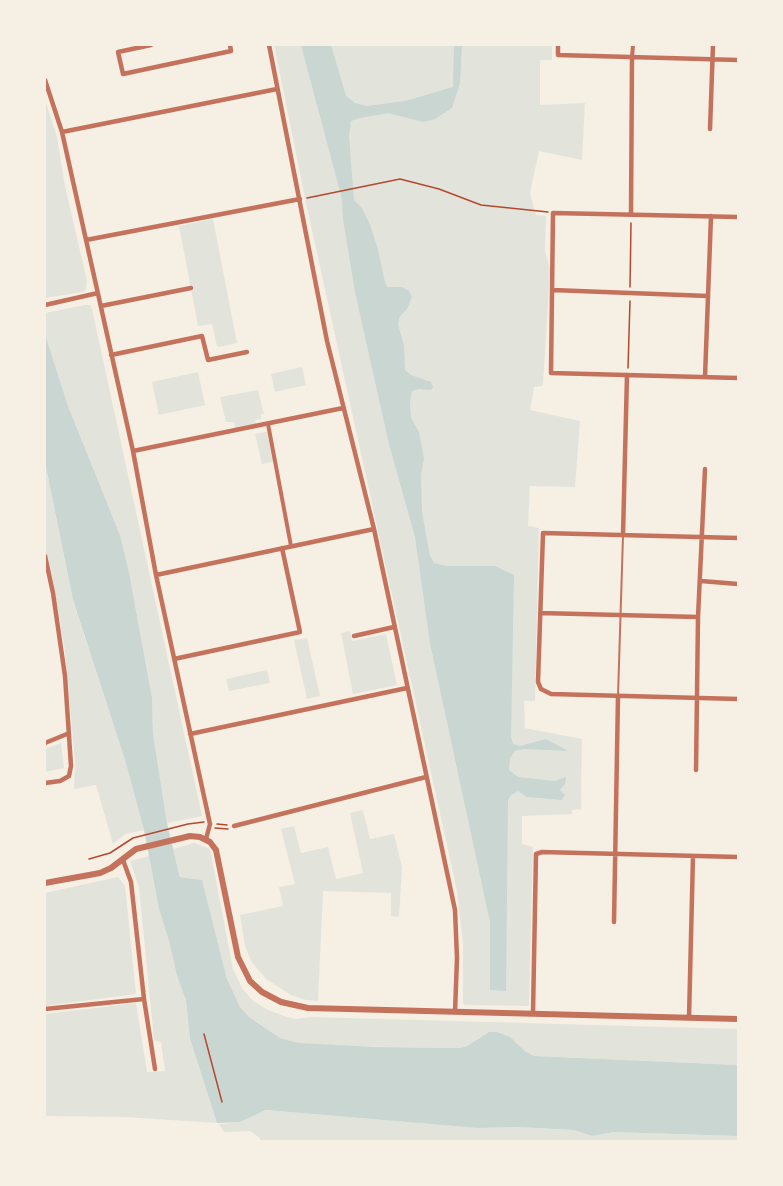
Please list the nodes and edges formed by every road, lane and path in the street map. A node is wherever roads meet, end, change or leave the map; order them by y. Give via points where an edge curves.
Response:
1 (151, 45) edge
2 (230, 45) edge
3 (268, 45) edge
4 (558, 45) edge
5 (633, 45) edge
6 (713, 45) edge
7 (632, 57) junction
8 (713, 59) junction
9 (738, 60) edge
10 (45, 80) edge
11 (277, 89) junction
12 (710, 129) dead end
13 (62, 132) junction
14 (300, 199) junction
15 (553, 213) junction
16 (631, 214) junction
17 (711, 216) junction
18 (738, 217) edge
19 (86, 240) junction
20 (191, 288) dead end
21 (552, 290) junction
22 (98, 293) junction
23 (630, 293) junction
24 (708, 296) junction
25 (47, 305) edge
26 (101, 306) junction
27 (247, 352) dead end
28 (111, 355) junction
29 (627, 375) junction
30 (705, 377) junction
31 (738, 378) edge
32 (344, 408) junction
33 (268, 424) junction
34 (133, 451) junction
35 (705, 469) dead end
36 (374, 529) junction
37 (623, 535) junction
38 (703, 537) junction
39 (738, 538) edge
40 (291, 546) junction
41 (282, 548) junction
42 (45, 556) edge
43 (156, 574) junction
44 (701, 581) junction
45 (738, 584) edge
46 (53, 592) junction
47 (45, 594) edge
48 (540, 613) junction
49 (622, 615) junction
50 (698, 617) junction
51 (394, 627) junction
52 (354, 636) dead end
53 (174, 659) junction
54 (407, 688) junction
55 (618, 696) junction
56 (696, 698) junction
57 (738, 699) edge
58 (68, 734) junction
59 (190, 734) junction
60 (45, 743) edge
61 (696, 770) dead end
62 (426, 777) junction
63 (45, 783) edge
64 (210, 824) junction
65 (234, 826) joint
66 (206, 839) junction
67 (614, 854) junction
68 (693, 856) junction
69 (738, 857) edge
70 (89, 858) dead end
71 (123, 860) junction
72 (45, 883) edge
73 (614, 922) dead end
74 (144, 999) junction
75 (45, 1010) edge
76 (455, 1012) junction
77 (533, 1013) junction
78 (689, 1018) junction
79 (738, 1019) edge
80 (204, 1034) dead end
81 (155, 1070) dead end
82 (222, 1102) dead end

1 - 2 street via 118,52 123,74 231,51
3 - 11 street
4 - 7 street via 558,55
5 - 7 street
6 - 8 street
7 - 8 street
7 - 16 street
8 - 9 street
8 - 12 street
10 - 13 street
11 - 13 street
11 - 14 street
13 - 19 street
14 - 15 path via 400,179 481,205
14 - 19 street
14 - 32 street
15 - 16 street
15 - 21 street
16 - 17 street
16 - 23 path
17 - 18 street
17 - 24 street
19 - 22 street
20 - 26 street
21 - 23 street
21 - 29 street via 551,373
22 - 25 street
22 - 26 street
23 - 24 street
23 - 29 path
24 - 30 street
26 - 28 street
27 - 28 street via 208,360 202,336
28 - 34 street
29 - 30 street
29 - 37 street
30 - 31 street
32 - 33 street
32 - 36 street
33 - 34 street
33 - 40 street
34 - 43 street
35 - 38 street
36 - 40 street
36 - 51 street
37 - 38 street
37 - 48 street via 543,533
37 - 49 lane
38 - 39 street
38 - 44 street
40 - 41 street
41 - 43 street
41 - 53 street via 300,632
42 - 46 street
43 - 53 street
44 - 45 street
44 - 50 street
46 - 47 street
46 - 58 street via 65,676
48 - 49 street
48 - 55 street via 541,688 551,694
49 - 50 street
49 - 55 lane
50 - 56 street
51 - 52 street
51 - 54 street
53 - 59 street
54 - 59 street
54 - 62 street
55 - 56 street
55 - 67 street
56 - 57 street
56 - 61 street
58 - 60 street
58 - 63 street via 69,776
59 - 64 street
62 - 65 street
62 - 76 street via 455,910
64 - 65 path via 222,830
64 - 66 street
64 - 70 path via 183,825 133,838 110,853
66 - 71 street via 186,837 136,849
66 - 76 street via 216,850 238,957 250,981 262,992 281,1002 308,1008
67 - 68 street
67 - 73 street
67 - 77 street via 536,854
68 - 69 street
68 - 78 street
71 - 72 street via 100,873
71 - 74 street via 131,882
74 - 75 street
74 - 81 street
76 - 77 street
77 - 78 street
78 - 79 street
80 - 82 path

